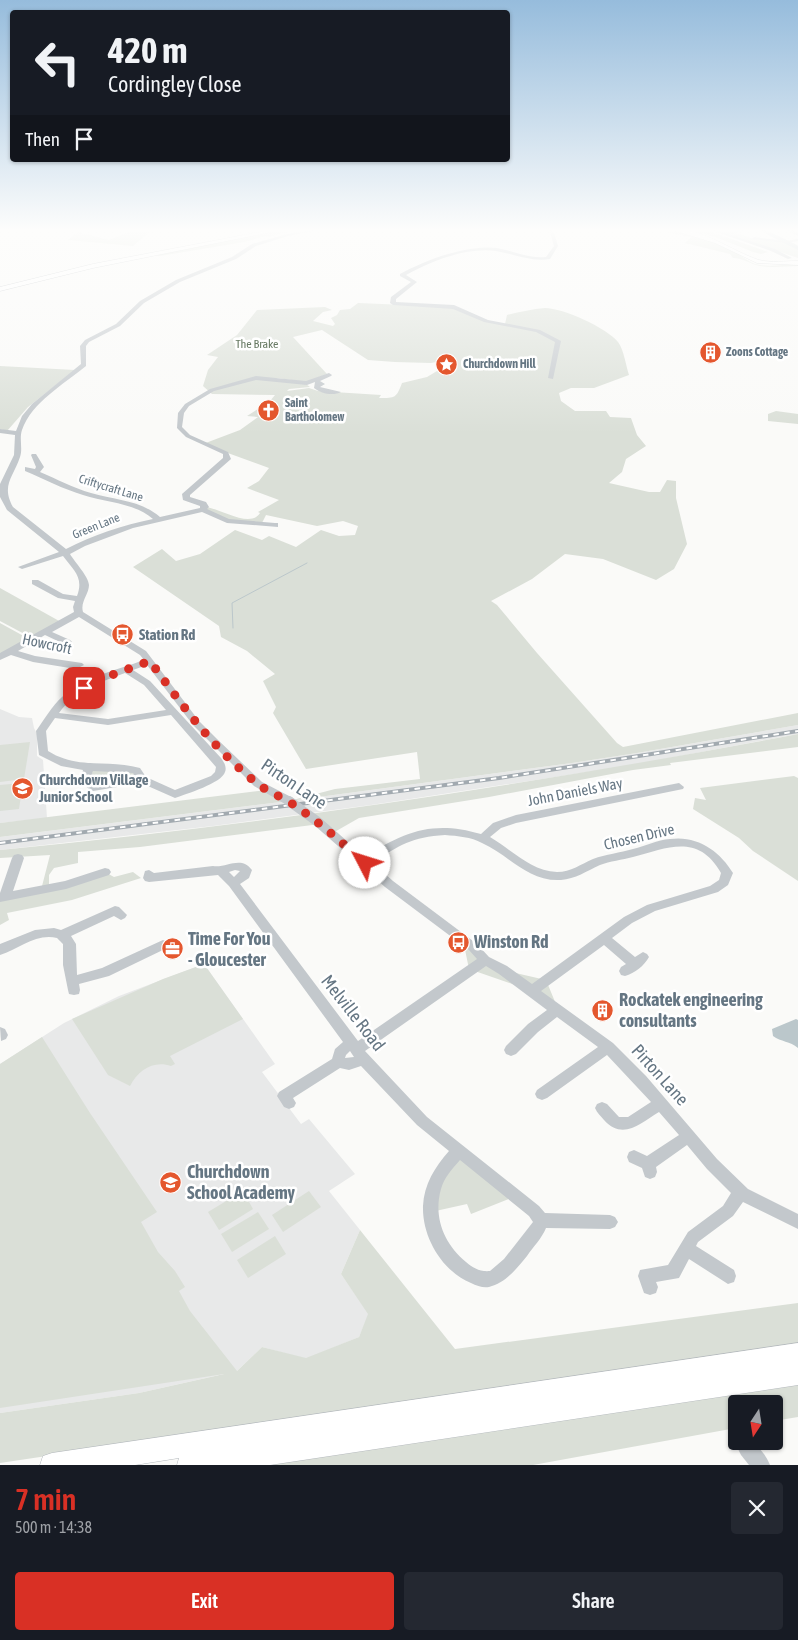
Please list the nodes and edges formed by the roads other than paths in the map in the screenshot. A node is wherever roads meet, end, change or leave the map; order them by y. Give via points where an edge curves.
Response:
1 (149, 297) edge
2 (394, 297) edge
3 (329, 375) dead end
4 (552, 378) dead end
5 (313, 383) junction
6 (338, 392) dead end
7 (0, 431) edge
8 (18, 433) junction
9 (34, 455) dead end
10 (28, 469) dead end
11 (36, 473) junction
12 (3, 479) edge
13 (203, 510) junction
14 (159, 520) junction
15 (275, 524) dead end
16 (66, 553) junction
17 (22, 567) dead end
18 (35, 582) dead end
19 (79, 599) junction
20 (80, 613) junction
21 (45, 632) junction
22 (66, 640) dead end
23 (12, 652) junction
24 (0, 657) edge
25 (150, 661) junction
26 (77, 666) dead end
27 (126, 670) junction
28 (172, 712) junction
29 (53, 715) junction
30 (89, 769) junction
31 (142, 779) junction
32 (679, 786) dead end
33 (483, 839) junction
34 (18, 858) dead end
35 (365, 863) junction
36 (221, 871) junction
37 (105, 872) dead end
38 (149, 874) dead end
39 (233, 883) junction
40 (3, 897) edge
41 (117, 909) dead end
42 (62, 936) junction
43 (603, 937) junction
44 (163, 945) dead end
45 (0, 950) edge
46 (485, 960) junction
47 (634, 964) dead end
48 (532, 991) junction
49 (558, 1009) junction
50 (608, 1048) junction
51 (511, 1050) dead end
52 (356, 1051) junction
53 (339, 1062) junction
54 (542, 1094) dead end
55 (284, 1096) dead end
56 (661, 1103) junction
57 (602, 1108) dead end
58 (689, 1136) junction
59 (459, 1150) junction
60 (634, 1157) dead end
61 (743, 1194) junction
62 (541, 1220) junction
63 (610, 1222) dead end
64 (798, 1222) edge
65 (686, 1248) junction
66 (728, 1276) dead end
67 (646, 1277) dead end
68 (798, 1355) edge
69 (798, 1373) edge
70 (748, 1450) edge
71 (52, 1465) edge
72 (189, 1465) edge
73 (761, 1465) edge

1 - 8 street via 118,325 87,341 83,346 84,365 29,410
2 - 4 street via 393,303 454,307 486,321 538,331 558,340
3 - 5 street
5 - 6 street via 322,391
5 - 13 street via 256,378 212,390 187,405 181,414 179,427 188,436 226,453 227,459 186,494 186,498 203,504
7 - 8 street
8 - 12 street via 17,455
9 - 11 street via 40,467
10 - 11 street, Criftycraft Lane
11 - 14 street, Criftycraft Lane via 85,493 136,506
12 - 16 street via 4,497 10,508
13 - 14 street, Green Lane
13 - 15 street via 227,521
14 - 16 street, Green Lane via 113,532
16 - 17 street
16 - 19 street, Green Lane via 84,580
18 - 19 street via 61,596
19 - 20 street, Green Lane via 77,607
20 - 21 street
20 - 25 street, Pirton Lane via 134,646
21 - 22 street
21 - 23 street
23 - 24 street
23 - 26 street, Howcroft via 33,660
25 - 27 street
25 - 35 street, Pirton Lane, bridge via 213,741 258,784 318,822
27 - 28 street via 146,683
27 - 29 street via 72,694
28 - 29 street via 108,722
28 - 31 street via 217,760 222,767 220,773 175,794
29 - 30 street via 41,732 43,753
30 - 31 street via 136,770
30 - 31 street via 89,784 94,787
32 - 33 street, John Daniels Way via 516,818 498,823
33 - 35 street, Chosen Drive via 443,831 414,835
33 - 43 street, Chosen Drive via 535,872 552,876 568,876 597,862 674,842 692,843 722,863 726,873 724,882 714,889 651,908
34 - 40 street
35 - 46 street, Pirton Lane via 473,947
36 - 38 street via 204,870 149,878
36 - 39 street, Melville Road
36 - 39 street via 234,866 246,870 245,875
37 - 40 street
39 - 52 street, Melville Road
41 - 42 street
42 - 44 street via 70,947 73,986
42 - 45 street via 44,933
43 - 47 street
43 - 48 street, Chosen Drive
46 - 48 street, Pirton Lane
46 - 52 street
48 - 49 street, Pirton Lane
49 - 50 street, Pirton Lane
49 - 51 street
50 - 54 street
50 - 56 street, Pirton Lane
52 - 53 street via 353,1064
52 - 53 street via 341,1049
52 - 59 street, Melville Road via 422,1121
53 - 55 street
56 - 57 street via 630,1123 616,1123
56 - 58 street, Pirton Lane
58 - 60 street via 649,1168
58 - 61 street, Pirton Lane
59 - 62 street, Melville Road
59 - 62 street via 440,1172 432,1195 431,1212 442,1249 453,1262 472,1277 490,1279 504,1272
61 - 64 street, Pirton Lane
61 - 65 street via 736,1198 728,1211 692,1237
62 - 63 street
65 - 66 street
65 - 67 street via 672,1272
68 - 71 highway
69 - 72 highway
70 - 73 street

